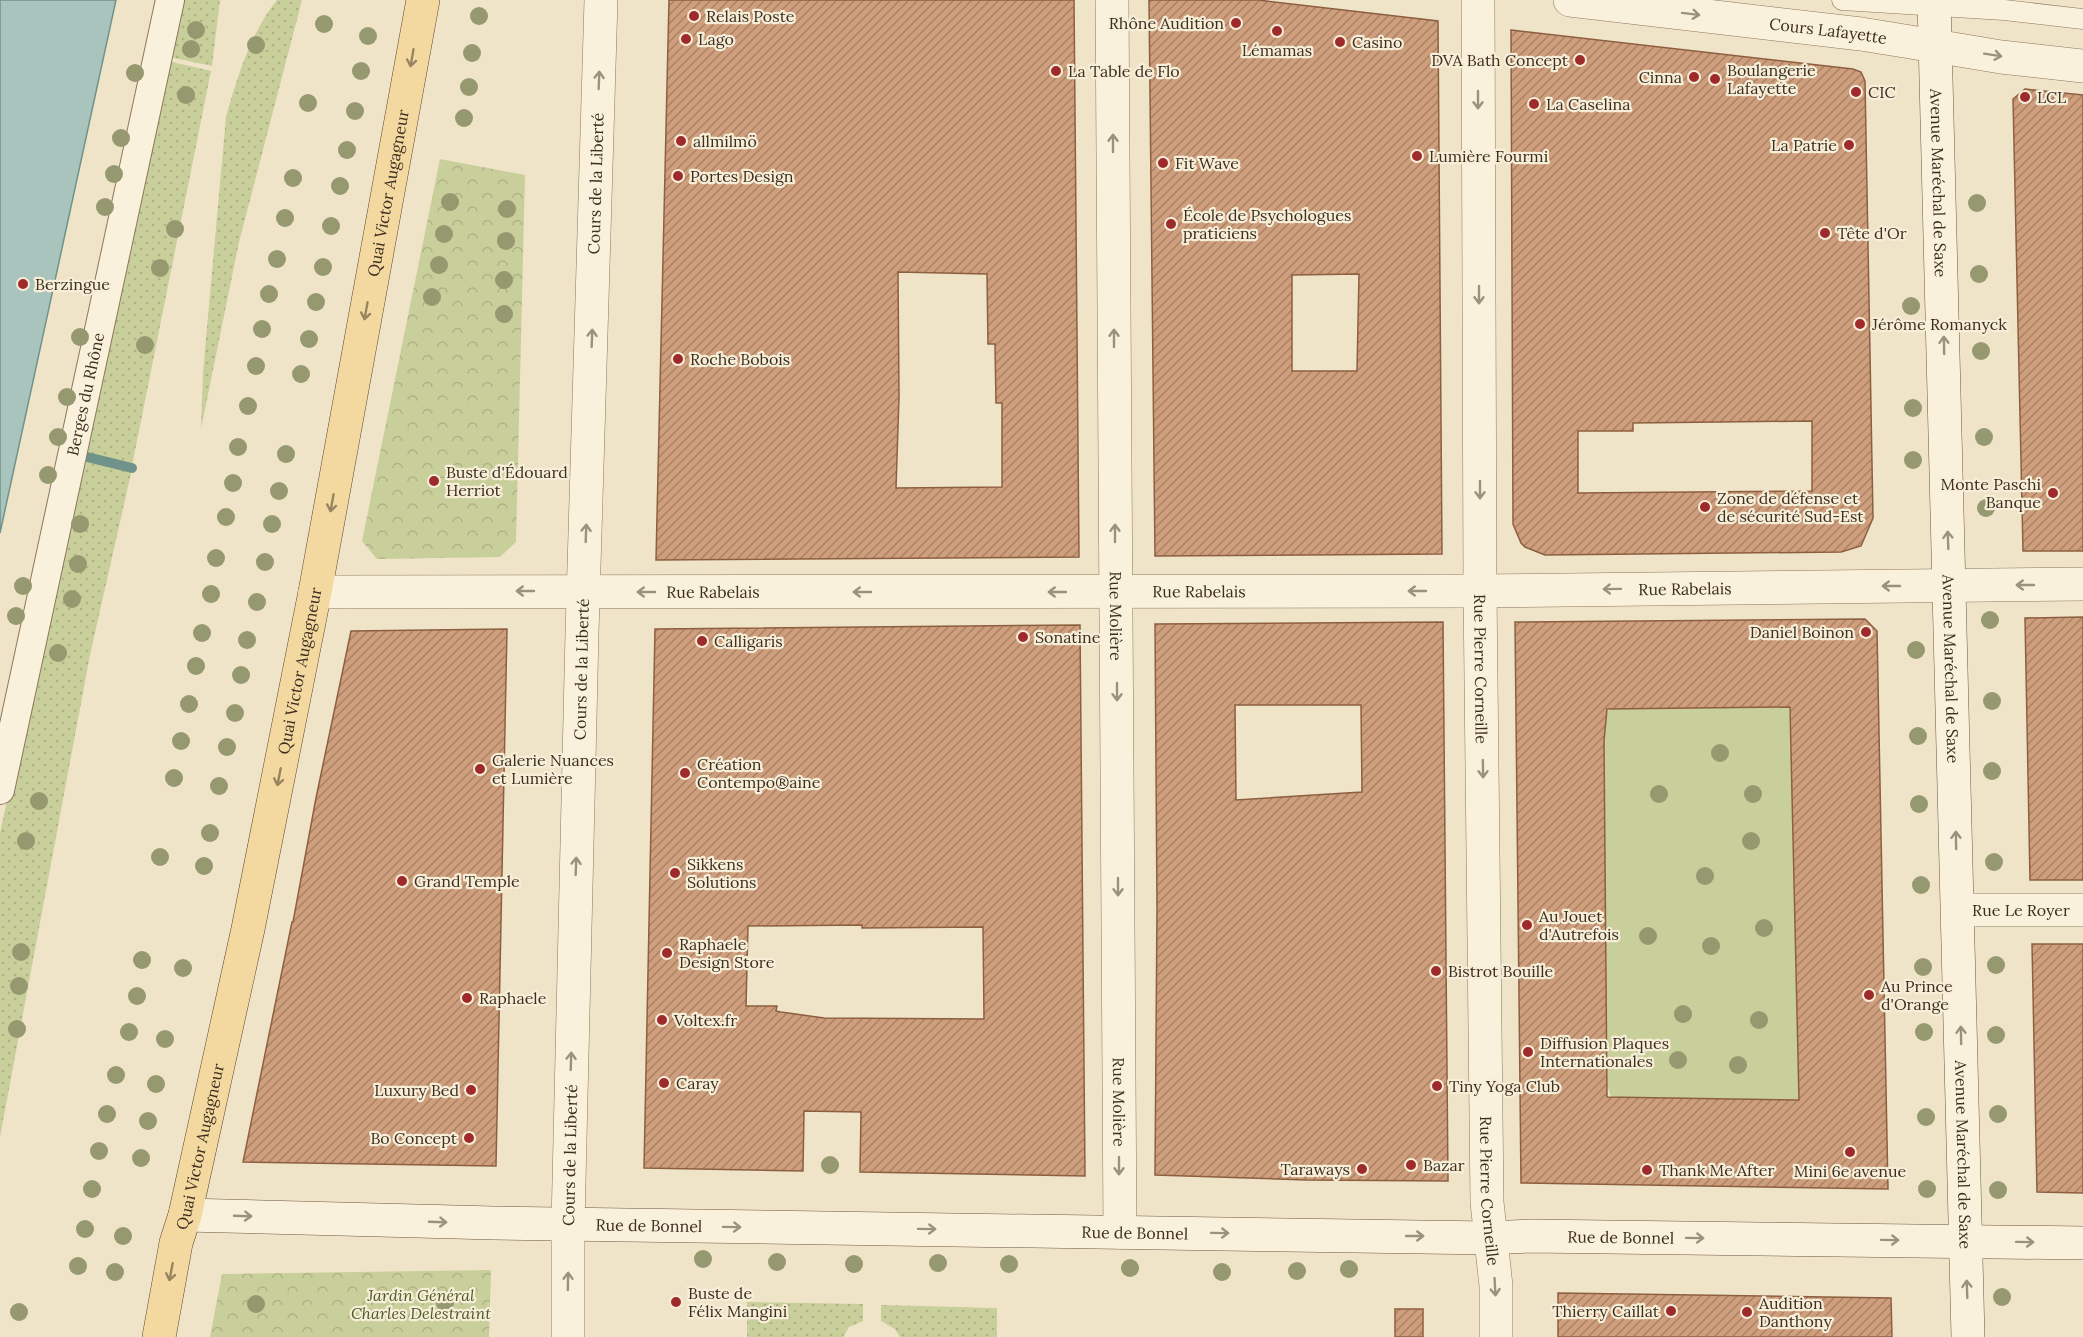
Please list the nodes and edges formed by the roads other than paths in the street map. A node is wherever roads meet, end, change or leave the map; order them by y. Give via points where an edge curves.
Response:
1 (170, 0) edge
2 (423, 0) edge
3 (601, 0) edge
4 (1112, 0) edge
5 (1478, 0) edge
6 (1570, 0) edge
7 (1842, 0) edge
8 (1935, 3) edge
9 (2083, 19) edge
10 (1935, 46) junction
11 (2083, 66) edge
12 (2083, 584) edge
13 (1950, 585) junction
14 (584, 591) junction
15 (1480, 591) junction
16 (315, 592) junction
17 (1116, 592) junction
18 (0, 790) edge
19 (1958, 910) junction
20 (2083, 910) edge
21 (184, 1215) junction
22 (568, 1224) junction
23 (1120, 1232) junction
24 (1490, 1238) junction
25 (1966, 1241) junction
26 (2083, 1243) edge
27 (159, 1337) edge
28 (568, 1337) edge
29 (1496, 1337) edge
30 (1968, 1337) edge

1 - 18 street, Berges du Rhône
2 -> 16 main road, Quai Victor Augagneur
14 -> 3 street, Cours de la Liberté
17 -> 4 street, Rue Molière
5 -> 15 street, Rue Pierre Corneille
6 -> 10 street, Cours Lafayette
7 - 8 lane
8 - 9 lane
8 - 10 street, Avenue Maréchal de Saxe
10 -> 11 street, Cours Lafayette
13 -> 10 street, Avenue Maréchal de Saxe
12 -> 13 street, Rue Rabelais
13 -> 15 street, Rue Rabelais
19 -> 13 street, Avenue Maréchal de Saxe
14 -> 16 street, Rue Rabelais
17 -> 14 street, Rue Rabelais
22 -> 14 street, Cours de la Liberté
15 -> 17 street, Rue Rabelais
15 -> 24 street, Rue Pierre Corneille
16 -> 21 main road, Quai Victor Augagneur via 248,929
17 -> 23 street, Rue Molière
19 - 20 street, Rue Le Royer
25 -> 19 street, Avenue Maréchal de Saxe
21 -> 22 street, Rue de Bonnel
21 -> 27 main road, Quai Victor Augagneur
22 -> 23 street, Rue de Bonnel
28 -> 22 street, Cours de la Liberté
23 -> 24 street, Rue de Bonnel
24 -> 25 street, Rue de Bonnel
24 -> 29 street, Rue Pierre Corneille via 1496,1286
25 -> 26 street, Rue de Bonnel
30 -> 25 street, Avenue Maréchal de Saxe

